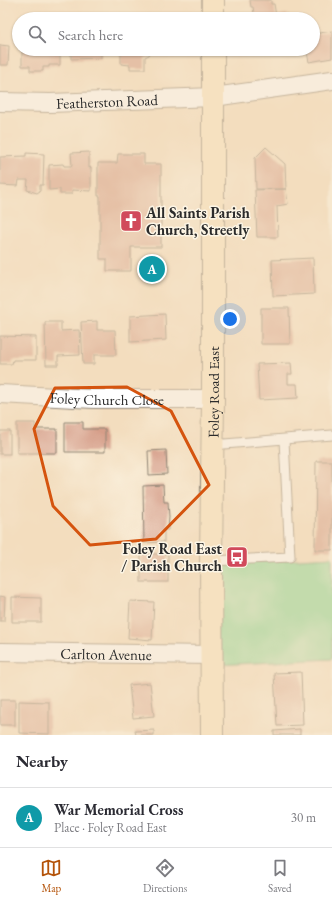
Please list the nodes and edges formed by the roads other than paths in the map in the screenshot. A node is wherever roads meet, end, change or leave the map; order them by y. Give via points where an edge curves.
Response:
1 (213, 0) edge
2 (213, 12) edge
3 (213, 56) edge
4 (332, 80) edge
5 (214, 97) junction
6 (0, 102) edge
7 (0, 394) edge
8 (213, 399) junction
9 (332, 435) edge
10 (284, 440) junction
11 (212, 445) junction
12 (211, 560) junction
13 (0, 652) edge
14 (211, 655) junction
15 (212, 735) edge

1 - 2 main road
3 - 5 main road, Foley Road East
4 - 5 street, Featherston Road
5 - 6 street, Featherston Road via 50,103
5 - 8 main road, Foley Road East
7 - 8 street, Foley Church Close via 94,399
8 - 11 main road, Foley Road East
9 - 10 lane
10 - 11 lane
10 - 12 lane via 290,557
11 - 12 main road, Foley Road East
12 - 14 main road, Foley Road East
13 - 14 street, Carlton Avenue
14 - 15 main road, Foley Road East

